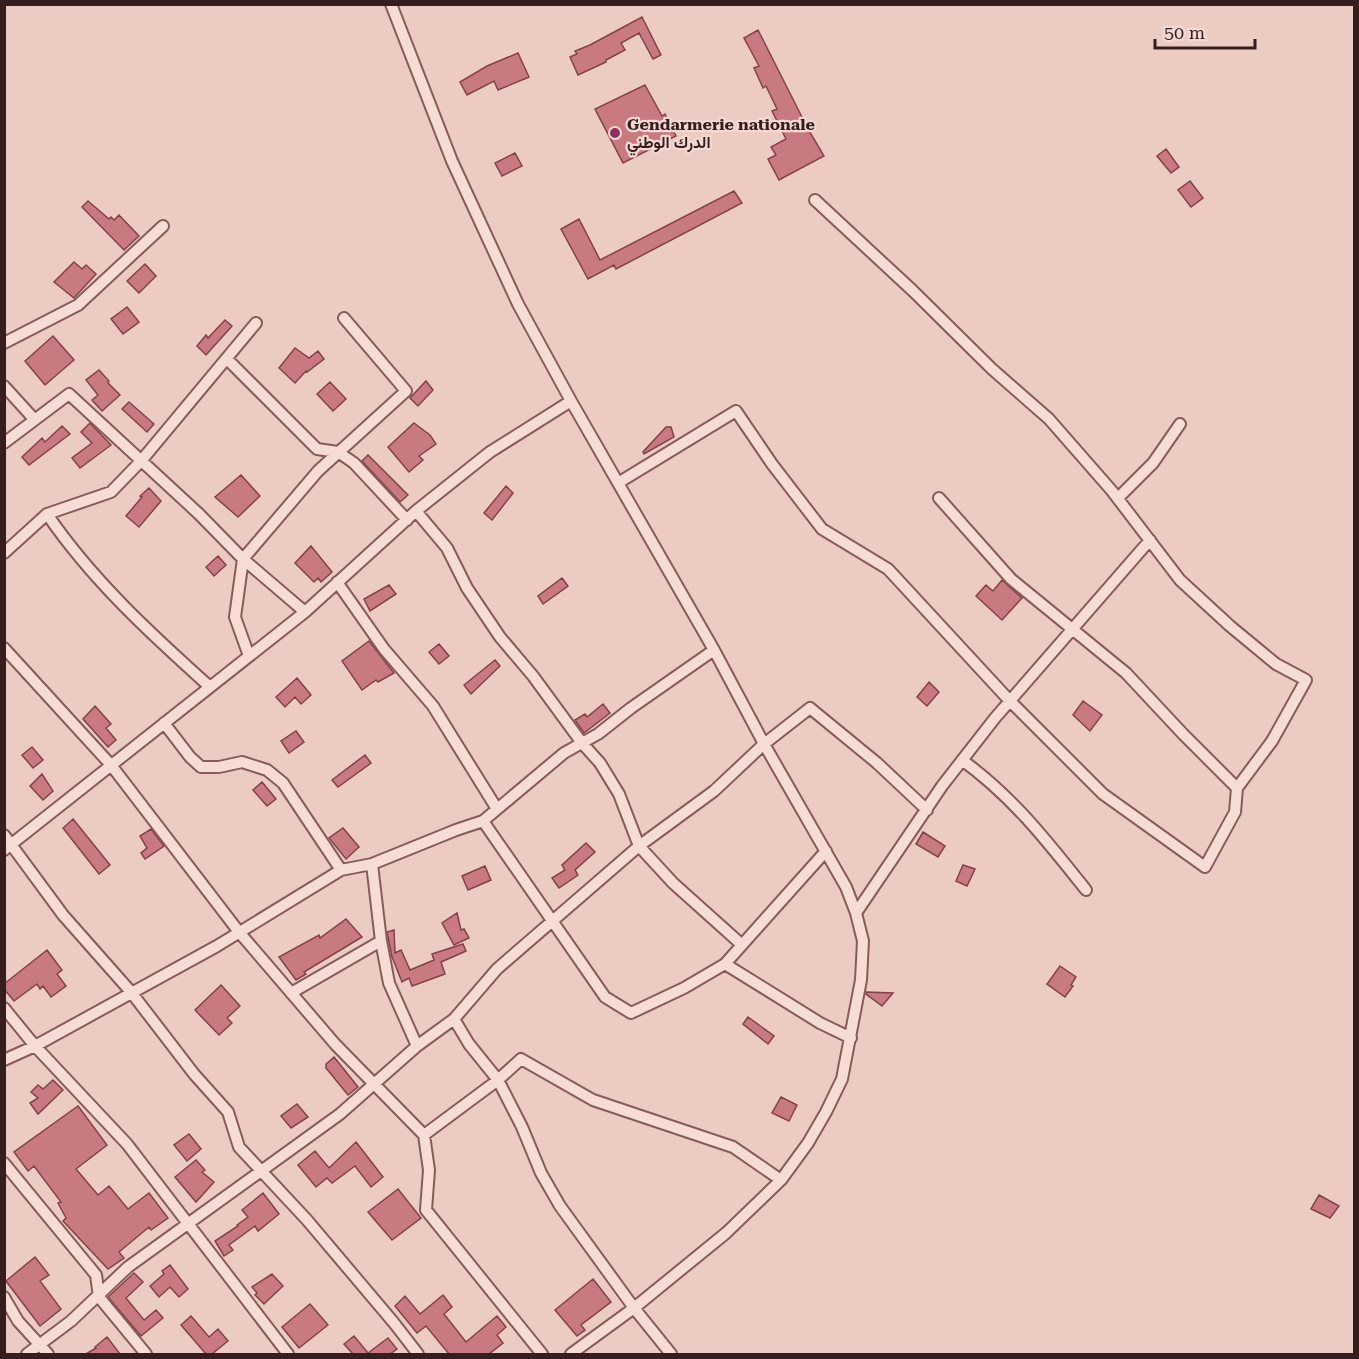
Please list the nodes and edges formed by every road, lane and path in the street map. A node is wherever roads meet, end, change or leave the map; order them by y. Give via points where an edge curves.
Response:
1 (391, 4) edge
2 (815, 200) dead end
3 (163, 226) dead end
4 (344, 318) dead end
5 (256, 323) dead end
6 (4, 343) edge
7 (227, 359) junction
8 (4, 386) edge
9 (571, 401) junction
10 (34, 419) junction
11 (1180, 424) dead end
12 (4, 444) edge
13 (338, 452) junction
14 (141, 461) junction
15 (618, 483) junction
16 (939, 498) dead end
17 (1118, 498) junction
18 (416, 511) junction
19 (47, 514) junction
20 (407, 520) junction
21 (1150, 540) junction
22 (4, 553) edge
23 (243, 559) junction
24 (337, 582) junction
25 (305, 612) junction
26 (1071, 629) junction
27 (4, 648) edge
28 (714, 650) junction
29 (249, 656) junction
30 (210, 687) junction
31 (1009, 700) junction
32 (164, 723) junction
33 (582, 743) junction
34 (764, 744) junction
35 (962, 760) junction
36 (111, 765) junction
37 (1237, 788) junction
38 (497, 809) junction
39 (927, 810) junction
40 (483, 821) junction
41 (7, 843) edge
42 (639, 846) junction
43 (826, 851) junction
44 (372, 864) junction
45 (341, 870) junction
46 (1086, 890) dead end
47 (856, 913) junction
48 (553, 920) junction
49 (239, 932) junction
50 (381, 941) junction
51 (741, 944) junction
52 (725, 964) junction
53 (131, 992) junction
54 (291, 993) junction
55 (4, 1008) edge
56 (454, 1019) junction
57 (851, 1038) junction
58 (35, 1046) junction
59 (417, 1046) junction
60 (4, 1060) edge
61 (498, 1080) junction
62 (374, 1085) junction
63 (424, 1135) junction
64 (4, 1163) edge
65 (260, 1171) junction
66 (781, 1180) junction
67 (186, 1224) junction
68 (4, 1297) edge
69 (99, 1297) junction
70 (634, 1308) junction
71 (40, 1345) junction
72 (27, 1354) edge
73 (48, 1354) edge
74 (146, 1354) edge
75 (288, 1354) edge
76 (418, 1354) edge
77 (542, 1354) edge
78 (572, 1354) edge
79 (671, 1354) edge

1 - 9 street via 478,218 518,304
2 - 17 street via 1049,419
3 - 6 street via 78,305
4 - 13 street via 406,391
5 - 7 street
7 - 13 street via 318,449
7 - 14 street
8 - 10 street
9 - 15 street
9 - 18 street via 490,452
10 - 12 street
10 - 14 street via 69,394
11 - 17 street via 1153,463
13 - 20 street via 354,463
13 - 23 street
14 - 19 street via 111,492
14 - 23 street
15 - 28 street
15 - 31 street via 736,411 822,529 888,569
16 - 26 street via 1011,579
17 - 21 street
18 - 20 street
18 - 33 street via 447,548 467,588 494,628
19 - 22 street
19 - 30 street via 67,543 140,623
20 - 24 street
21 - 26 street
21 - 37 street via 1180,580 1230,626 1276,663 1306,680 1272,741
23 - 25 street
23 - 29 street via 235,617
24 - 25 street
24 - 38 street via 384,650 433,706
25 - 29 street
26 - 31 street
26 - 37 street via 1126,673
27 - 36 street
28 - 33 street
28 - 34 street
29 - 30 street
30 - 32 street
31 - 35 street
31 - 37 street via 1103,794 1205,867 1235,812
32 - 36 street
32 - 45 street via 201,767 242,762 267,770 283,783
33 - 38 street via 564,753
33 - 42 street via 619,794
34 - 39 street via 810,708
34 - 42 street via 714,791
34 - 43 street
35 - 39 street
35 - 46 street via 989,779 1034,825
36 - 41 street
36 - 49 street
38 - 40 street
39 - 47 street
40 - 44 street
40 - 48 street
41 - 53 street via 63,915
42 - 48 street
42 - 51 street via 673,883
43 - 47 street
43 - 51 street
44 - 45 street
44 - 50 street
45 - 49 street
47 - 57 street via 863,940
48 - 52 street via 605,997 631,1013
48 - 56 street via 497,969
49 - 53 street
49 - 54 street
50 - 54 street
50 - 59 street via 388,983
51 - 52 street
52 - 57 street
53 - 58 street
53 - 65 street via 228,1112 239,1147
54 - 62 street
55 - 58 street
56 - 59 street
56 - 61 street
57 - 66 street via 842,1079 826,1112
58 - 60 street
58 - 67 street via 127,1144
59 - 62 street
61 - 63 street
61 - 66 street via 521,1059 592,1100 733,1148
61 - 70 street via 560,1206
62 - 63 street
62 - 65 street
63 - 77 street via 429,1170 426,1210
64 - 69 street via 96,1275
65 - 67 street
65 - 76 street via 307,1220
66 - 70 street via 726,1233
67 - 69 street via 128,1267
67 - 75 street
68 - 71 street via 18,1321
69 - 71 street
69 - 74 street
70 - 78 street
70 - 79 street
71 - 72 street
71 - 73 street

